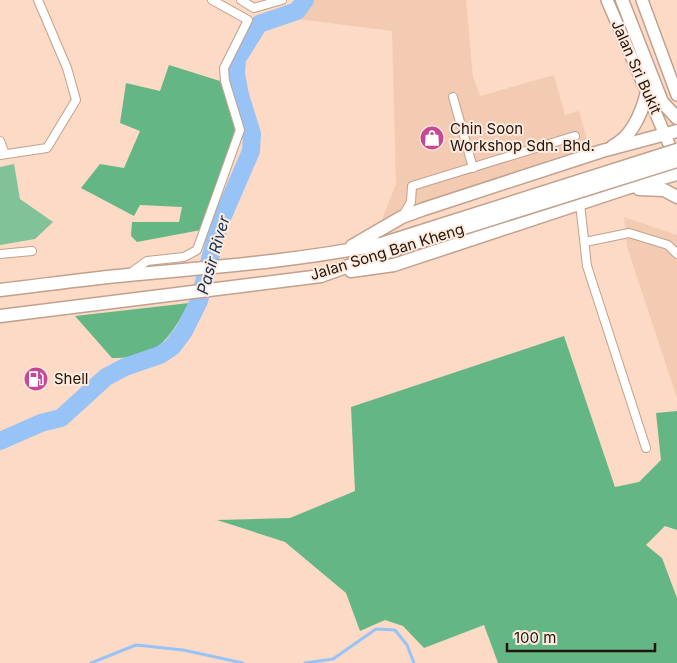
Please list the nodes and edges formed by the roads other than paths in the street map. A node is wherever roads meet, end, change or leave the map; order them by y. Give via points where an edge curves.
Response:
1 (38, 0) edge
2 (212, 0) edge
3 (241, 0) edge
4 (282, 0) edge
5 (607, 0) edge
6 (622, 0) edge
7 (642, 0) edge
8 (647, 92) junction
9 (677, 95) edge
10 (453, 97) dead end
11 (677, 118) edge
12 (671, 132) edge
13 (575, 136) dead end
14 (0, 141) edge
15 (677, 150) edge
16 (602, 151) junction
17 (2, 155) edge
18 (677, 161) edge
19 (473, 168) junction
20 (677, 174) edge
21 (626, 188) junction
22 (677, 197) edge
23 (411, 202) junction
24 (580, 204) junction
25 (424, 209) junction
26 (402, 216) junction
27 (585, 242) junction
28 (384, 248) junction
29 (32, 251) dead end
30 (343, 251) junction
31 (0, 254) edge
32 (677, 254) edge
33 (127, 275) junction
34 (321, 276) junction
35 (0, 290) edge
36 (0, 316) edge
37 (646, 448) dead end

1 - 17 street via 67,68 76,100 47,148
2 - 33 street via 248,20 224,68 240,130 197,250 184,257 147,261
3 - 4 street via 254,8
5 - 8 street, Jalan Sri Bukit
6 - 11 main road via 662,102
7 - 9 street, Jalan Sri Bukit
8 - 12 street, Jalan Sri Bukit
8 - 16 main road via 636,123 619,143
10 - 19 street
12 - 16 main road
12 - 18 street, Jalan Sri Bukit
13 - 19 street
14 - 17 street
15 - 28 main road, Jalan Song Ban Kheng, bridge
16 - 25 main road
18 - 28 main road, Jalan Song Ban Kheng, bridge
19 - 23 street via 412,186
20 - 21 main road
21 - 22 main road via 664,190
21 - 24 main road
23 - 25 street
23 - 26 street
24 - 27 street
24 - 34 main road via 394,265
25 - 26 main road
26 - 30 main road
27 - 32 street via 629,233 668,244
27 - 37 street via 587,266
28 - 30 main road, Jalan Song Ban Kheng
28 - 34 main road, Jalan Song Ban Kheng
29 - 31 street
30 - 33 main road, Jalan Song Ban Kheng via 224,267
33 - 35 main road, Jalan Song Ban Kheng
34 - 36 main road, Jalan Song Ban Kheng

